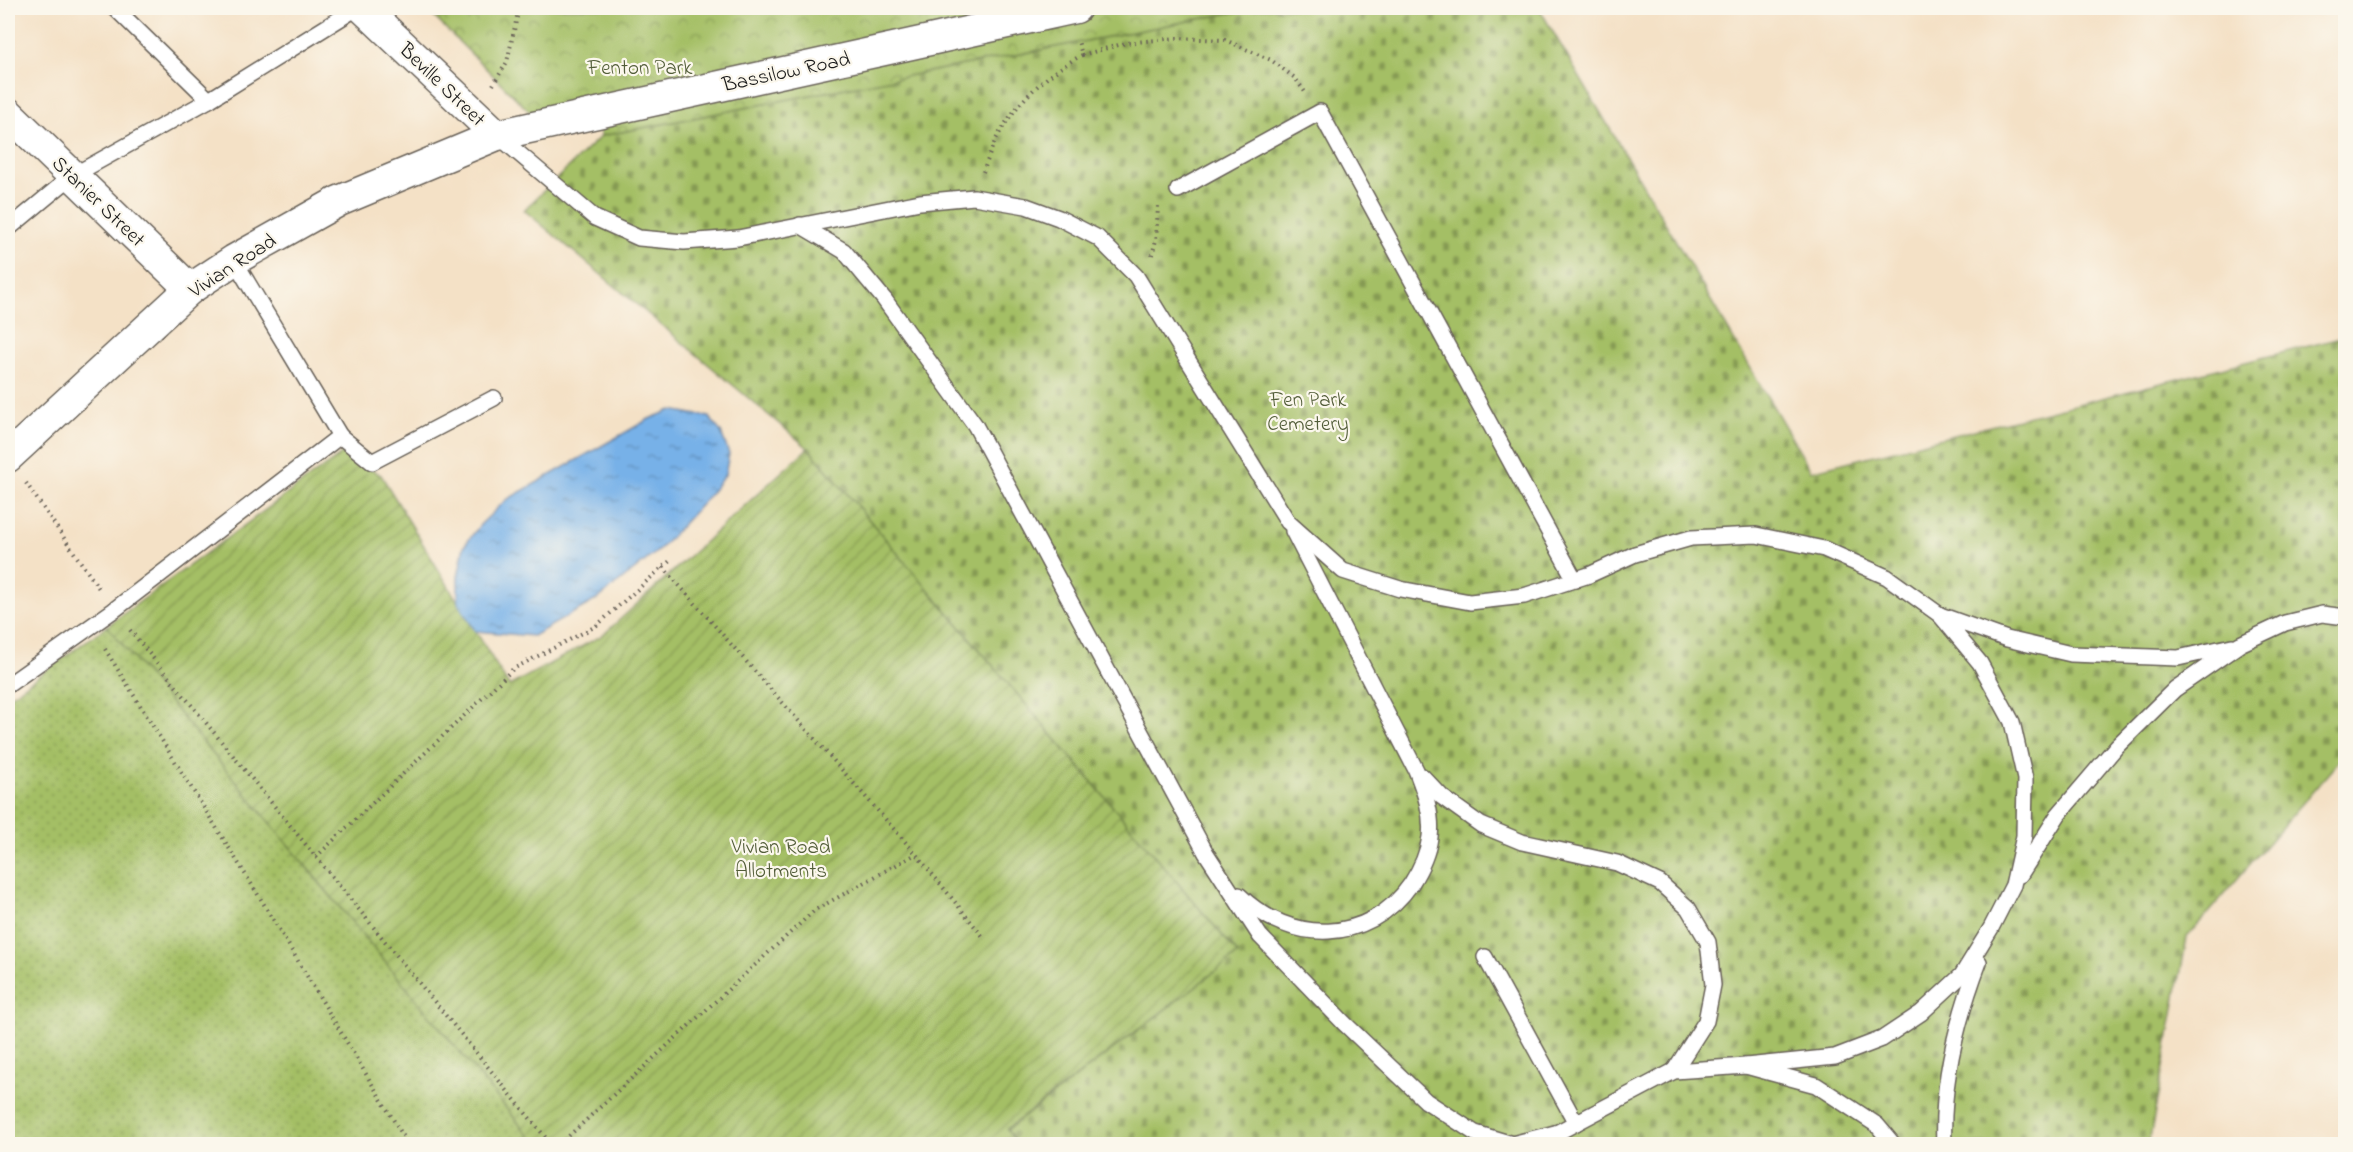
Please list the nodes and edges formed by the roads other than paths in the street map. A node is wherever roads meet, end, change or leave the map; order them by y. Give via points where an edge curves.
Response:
1 (115, 8) edge
2 (357, 8) edge
3 (363, 8) edge
4 (1071, 8) edge
5 (209, 100) junction
6 (8, 112) edge
7 (497, 135) junction
8 (72, 176) junction
9 (1178, 190) road end
10 (800, 225) junction
11 (8, 229) edge
12 (234, 260) junction
13 (190, 289) junction
14 (494, 398) dead end
15 (340, 436) junction
16 (8, 456) edge
17 (1288, 522) junction
18 (1575, 580) junction
19 (1940, 615) junction
20 (2346, 617) edge
21 (2240, 644) junction
22 (8, 685) edge
23 (1416, 770) junction
24 (1220, 876) junction
25 (2013, 885) junction
26 (1991, 928) junction
27 (1485, 957) dead end
28 (1746, 1066) junction
29 (1674, 1071) junction
30 (1576, 1123) junction
31 (1559, 1132) junction
32 (1535, 1144) edge
33 (1893, 1144) edge
34 (1944, 1144) edge

1 - 5 lane
2 - 5 lane
3 - 7 street, Beville Street
4 - 7 street, Bassilow Road
5 - 8 lane
6 - 8 street, Stanier Street
7 - 10 lane via 595,218 639,238 684,242
7 - 12 street, Vivian Road via 339,201
8 - 11 lane
8 - 13 street, Stanier Street
9 - 18 lane via 1320,112
10 - 17 lane via 920,202 974,197 1026,206 1098,238 1136,276
10 - 24 lane via 844,251 975,424
12 - 13 street, Vivian Road
12 - 15 lane
13 - 16 street, Vivian Road
14 - 15 lane via 372,462
15 - 22 lane via 114,610
17 - 18 lane via 1343,571 1400,589 1470,602 1524,597
17 - 23 lane
18 - 19 lane via 1635,554 1691,538 1756,535 1824,549 1887,577
19 - 21 lane via 2007,639 2072,654 2178,658
19 - 25 lane via 1980,663 2012,722 2025,779 2024,836
20 - 21 lane via 2322,614 2285,623
21 - 25 lane via 2175,689 2117,746 2058,815
23 - 24 lane via 1428,802 1430,837 1420,870 1400,899 1373,920 1340,931 1305,931 1272,921
23 - 29 lane via 1442,797 1481,825 1521,842 1617,863 1660,883 1688,908 1708,942 1713,985 1706,1021
24 - 31 lane via 1260,936 1426,1101 1475,1133 1512,1144
25 - 26 lane
26 - 28 lane via 1962,975 1921,1013 1882,1039 1835,1057
26 - 34 lane via 1963,1004 1949,1065
27 - 30 lane
28 - 29 lane
28 - 33 lane via 1816,1085 1877,1125
29 - 30 lane
30 - 31 lane
31 - 32 lane

